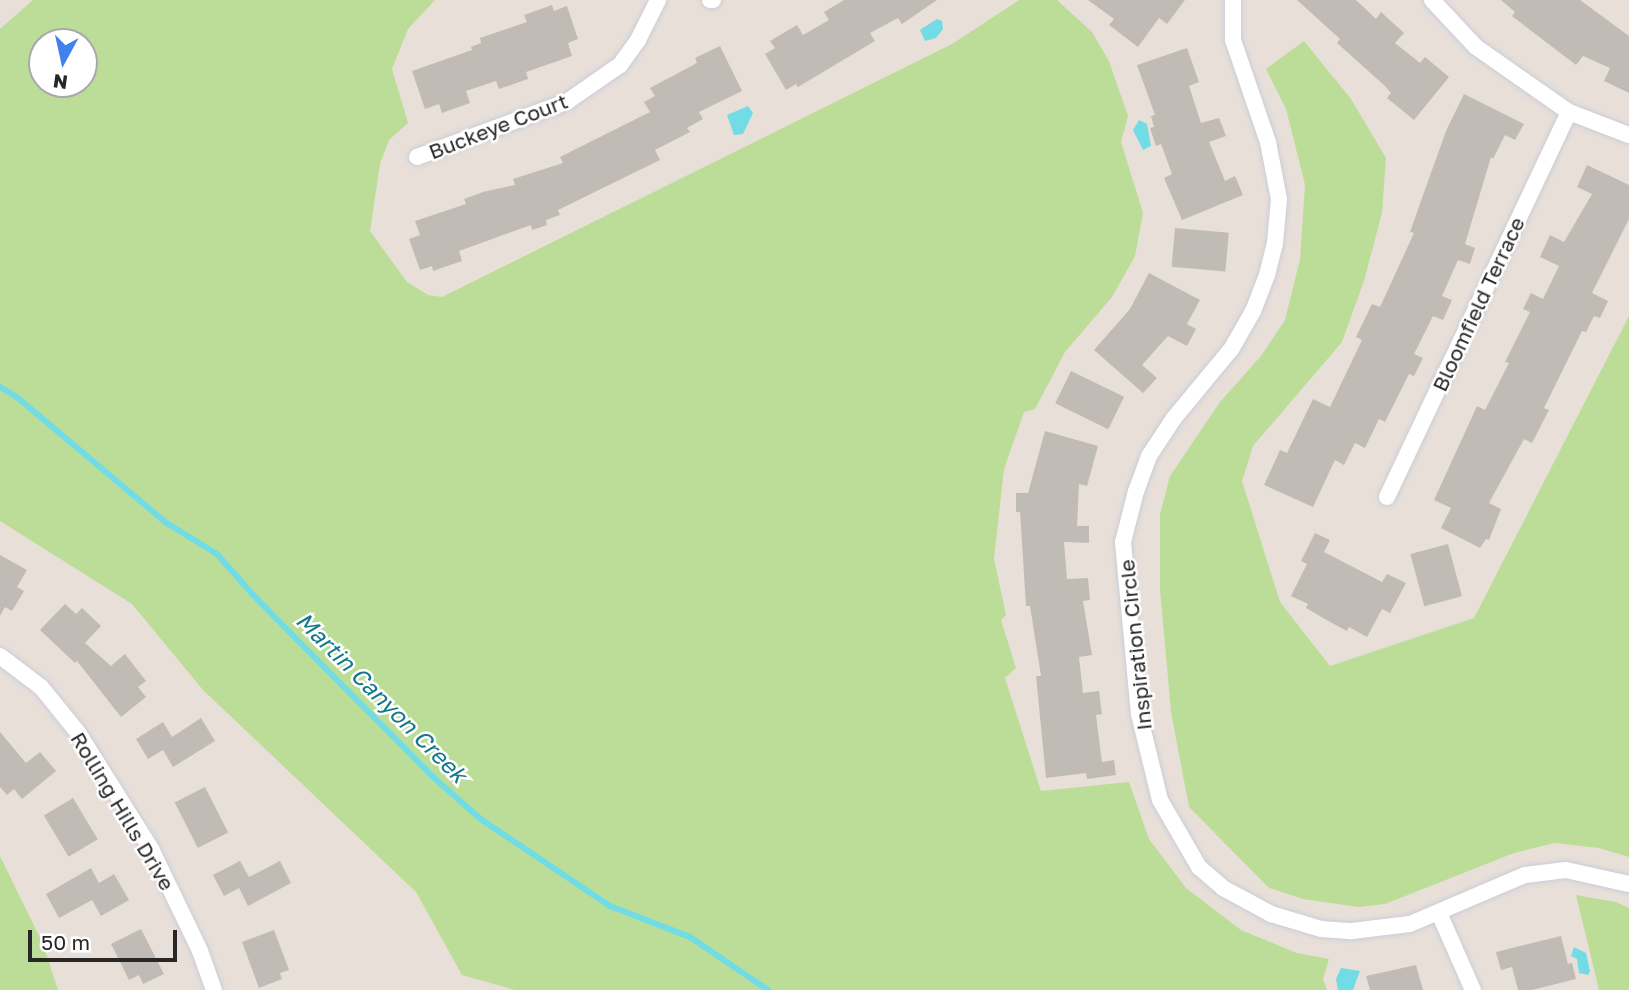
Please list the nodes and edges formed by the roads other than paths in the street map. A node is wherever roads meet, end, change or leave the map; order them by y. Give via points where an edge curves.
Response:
1 (658, 0) edge
2 (1233, 0) edge
3 (1432, 0) edge
4 (1569, 112) junction
5 (1629, 135) edge
6 (418, 157) dead end
7 (1387, 497) dead end
8 (0, 656) edge
9 (1629, 884) edge
10 (1439, 913) junction
11 (214, 990) edge
12 (1473, 990) edge

1 - 6 street, Buckeye Court via 620,65 568,102
2 - 10 street, Inspiration Circle via 1233,40 1275,167 1279,199 1275,243 1253,312 1155,446 1136,491 1123,542 1139,714 1160,800 1199,867 1223,888 1270,914 1321,929 1381,929
3 - 4 street via 1476,47
4 - 5 street
4 - 7 street, Bloomfield Terrace
8 - 11 street, Rolling Hills Drive via 41,687 79,734 150,849
9 - 10 street, Inspiration Circle via 1566,870 1525,875
10 - 12 street

